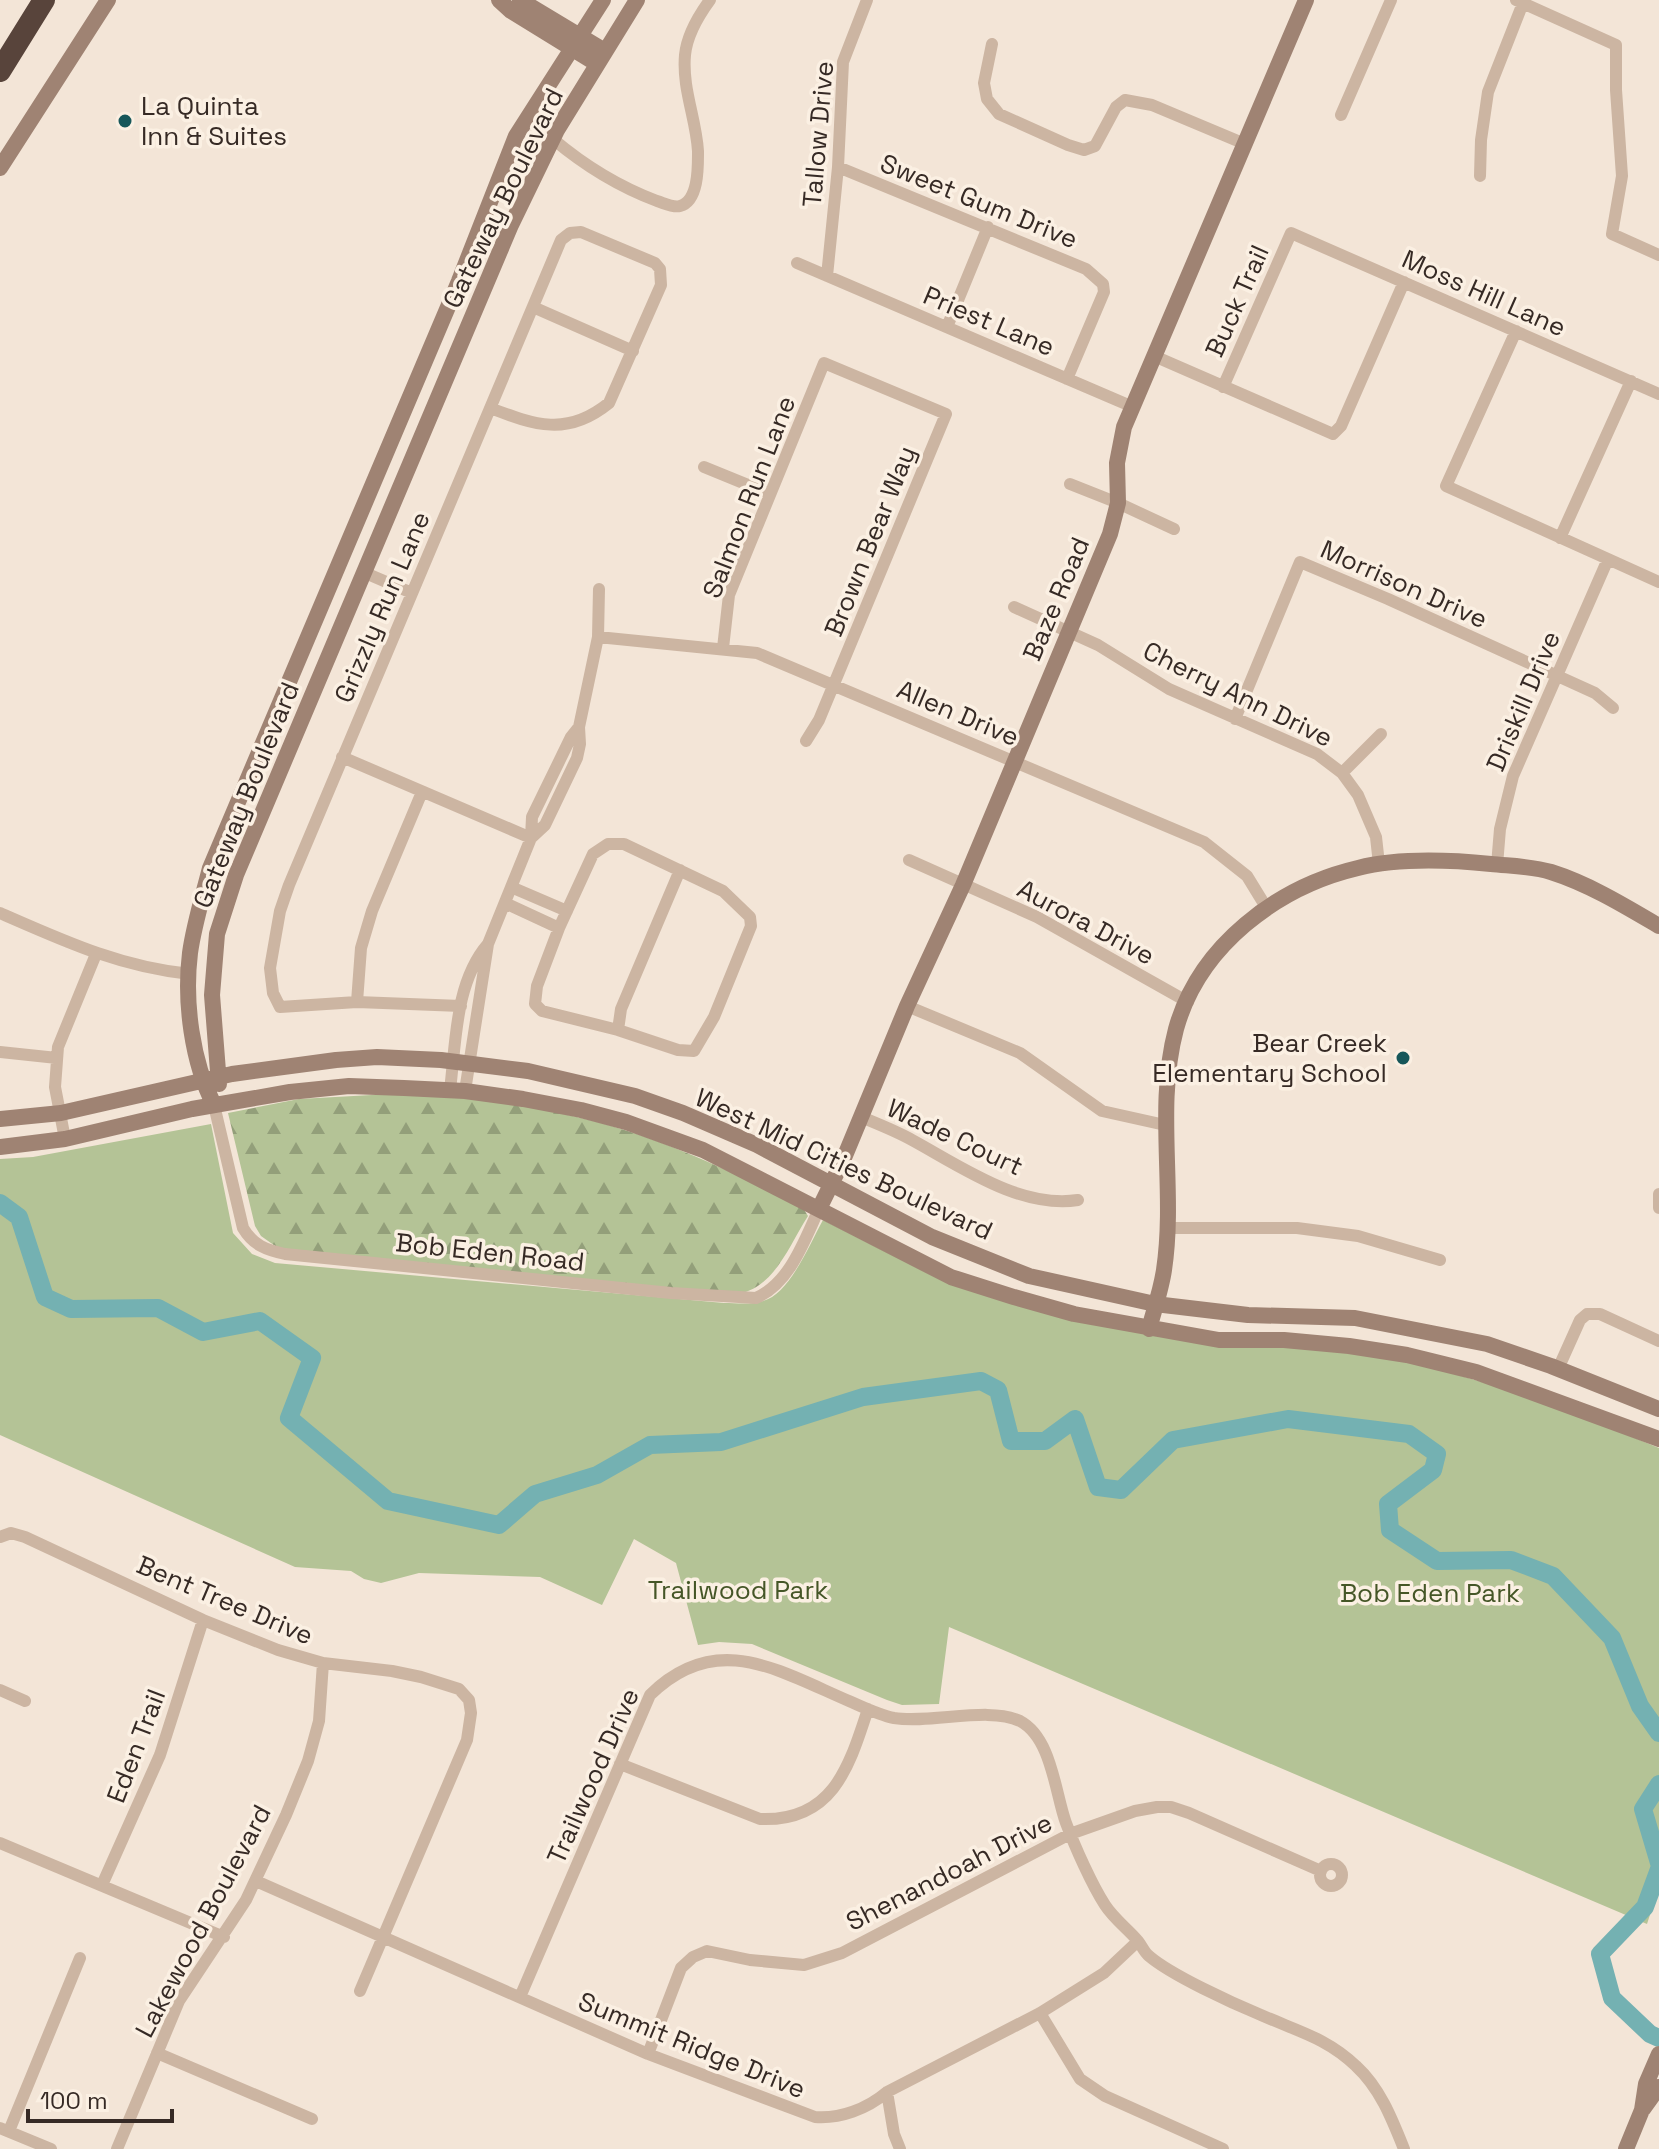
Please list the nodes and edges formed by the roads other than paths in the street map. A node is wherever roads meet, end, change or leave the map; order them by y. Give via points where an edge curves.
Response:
1 (44, 0) edge
2 (108, 0) edge
3 (499, 0) edge
4 (520, 0) edge
5 (603, 0) edge
6 (637, 0) edge
7 (710, 0) edge
8 (867, 0) edge
9 (1306, 0) edge
10 (1391, 0) edge
11 (1520, 2) edge
12 (576, 42) junction
13 (992, 44) dead end
14 (601, 58) junction
15 (0, 71) edge
16 (1341, 115) dead end
17 (553, 139) junction
18 (1245, 144) junction
19 (838, 167) junction
20 (0, 168) edge
21 (1480, 176) dead end
22 (988, 227) junction
23 (1291, 233) joint
24 (1659, 255) edge
25 (797, 263) dead end
26 (827, 276) junction
27 (1404, 282) junction
28 (533, 307) junction
29 (947, 327) junction
30 (1516, 331) junction
31 (633, 351) junction
32 (1154, 356) junction
33 (824, 363) joint
34 (1067, 379) junction
35 (1631, 381) junction
36 (1223, 387) junction
37 (1659, 394) edge
38 (1133, 407) junction
39 (490, 408) junction
40 (704, 467) dead end
41 (1070, 484) dead end
42 (770, 494) junction
43 (1118, 503) junction
44 (1174, 529) dead end
45 (1560, 538) junction
46 (1608, 559) junction
47 (339, 562) junction
48 (363, 572) junction
49 (1659, 582) edge
50 (599, 589) dead end
51 (412, 593) junction
52 (1014, 607) dead end
53 (1067, 630) junction
54 (598, 637) junction
55 (723, 648) junction
56 (1557, 676) junction
57 (834, 684) junction
58 (1613, 708) dead end
59 (1235, 719) junction
60 (1381, 734) dead end
61 (806, 741) dead end
62 (342, 757) junction
63 (1013, 760) junction
64 (1342, 773) junction
65 (422, 792) junction
66 (531, 838) junction
67 (909, 860) dead end
68 (1379, 864) junction
69 (1497, 865) junction
70 (680, 870) junction
71 (963, 885) junction
72 (511, 887) junction
73 (505, 903) junction
74 (1266, 907) junction
75 (567, 911) junction
76 (0, 913) edge
77 (1659, 926) edge
78 (559, 928) junction
79 (488, 944) junction
80 (96, 954) junction
81 (190, 974) junction
82 (357, 1002) junction
83 (1188, 1002) junction
84 (461, 1006) junction
85 (907, 1006) junction
86 (618, 1030) junction
87 (0, 1052) edge
88 (57, 1058) junction
89 (461, 1062) junction
90 (220, 1076) junction
91 (201, 1080) junction
92 (458, 1090) junction
93 (214, 1105) junction
94 (61, 1113) junction
95 (861, 1117) junction
96 (0, 1119) edge
97 (1165, 1125) junction
98 (65, 1139) junction
99 (0, 1147) edge
100 (831, 1184) junction
101 (1659, 1194) edge
102 (1078, 1200) dead end
103 (1659, 1208) edge
104 (819, 1209) junction
105 (1166, 1228) junction
106 (1440, 1260) dead end
107 (1155, 1304) junction
108 (1149, 1329) junction
109 (1659, 1341) edge
110 (1558, 1369) junction
111 (1659, 1409) edge
112 (1659, 1439) edge
113 (0, 1537) edge
114 (203, 1620) junction
115 (323, 1663) junction
116 (0, 1690) edge
117 (25, 1701) dead end
118 (868, 1709) junction
119 (620, 1764) junction
120 (1070, 1834) junction
121 (0, 1843) edge
122 (1321, 1871) dead end
123 (256, 1881) junction
124 (102, 1885) junction
125 (224, 1937) junction
126 (383, 1937) junction
127 (1138, 1941) junction
128 (80, 1958) dead end
129 (360, 1991) dead end
130 (520, 1997) junction
131 (1040, 2013) junction
132 (157, 2053) junction
133 (648, 2054) junction
134 (1659, 2054) edge
135 (1654, 2087) edge
136 (887, 2092) junction
137 (312, 2119) dead end
138 (4, 2130) edge
139 (51, 2149) edge
140 (117, 2149) edge
141 (900, 2149) edge
142 (1223, 2149) edge
143 (1404, 2149) edge
144 (1626, 2149) edge

1 - 15 highway
2 - 20 street
3 - 12 street
4 - 12 street
5 - 12 street, Gateway Boulevard
6 - 14 street, Gateway Boulevard
7 - 17 street via 685,50 685,91 698,151 693,193 686,203 671,206 629,191 578,161
8 - 19 street, Tallow Drive via 843,62
9 - 18 street, Baze Road
10 - 16 street
11 - 21 street via 1488,92
11 - 24 street via 1616,45 1622,176 1612,234
12 - 14 street
12 - 47 street, Gateway Boulevard via 516,136
13 - 18 street via 984,83 987,99 999,114 1068,145 1084,150 1095,146 1125,100 1152,105
14 - 17 street, Gateway Boulevard
17 - 48 street, Gateway Boulevard
18 - 32 street, Baze Road
19 - 22 street, Sweet Gum Drive
19 - 26 street, Tallow Drive
22 - 29 street
22 - 34 street, Sweet Gum Drive via 1100,280 1104,292
23 - 27 street, Moss Hill Lane
23 - 36 street, Buck Trail
25 - 26 street, Priest Lane
26 - 29 street, Priest Lane
27 - 30 street, Moss Hill Lane
27 - 36 street via 1333,434
28 - 31 street
28 - 31 street, Grizzly Run Lane via 561,240 570,233 586,234 655,263 661,285
28 - 39 street, Grizzly Run Lane
29 - 34 street, Priest Lane
30 - 35 street, Moss Hill Lane
30 - 45 street via 1446,486
31 - 39 street via 609,403 599,412 547,427
32 - 36 street
32 - 38 street, Baze Road
33 - 42 street, Salmon Run Lane
33 - 57 street, Brown Bear Way via 946,414
34 - 38 street, Priest Lane
35 - 37 street, Moss Hill Lane
35 - 45 street
38 - 43 street, Baze Road via 1119,445
39 - 51 street, Grizzly Run Lane
40 - 42 street
41 - 43 street
42 - 55 street, Salmon Run Lane via 729,595
43 - 44 street
43 - 53 street, Baze Road via 1110,534
45 - 46 street
46 - 49 street
46 - 56 street, Driskill Drive
47 - 48 street
47 - 81 street, Gateway Boulevard via 210,868 189,955
48 - 51 street
48 - 90 street, Gateway Boulevard via 236,875 217,934 212,995
50 - 54 street
51 - 62 street, Grizzly Run Lane
52 - 53 street, Cherry Ann Drive
53 - 59 street, Cherry Ann Drive via 1169,689
53 - 63 street, Baze Road
54 - 55 street, Allen Drive
54 - 66 street via 574,744 532,817
55 - 57 street, Allen Drive via 757,653
56 - 58 street via 1595,693
56 - 59 street, Morrison Drive via 1300,562
56 - 69 street, Driskill Drive via 1513,776
57 - 61 street, Brown Bear Way
57 - 63 street, Allen Drive
59 - 64 street, Cherry Ann Drive via 1317,754
60 - 64 street
62 - 65 street
62 - 82 street, Grizzly Run Lane via 280,911 270,968 280,1007
63 - 71 street, Baze Road
63 - 74 street, Allen Drive via 1204,842 1247,876
64 - 68 street, Cherry Ann Drive via 1369,819
65 - 66 street
65 - 82 street via 372,911 361,948
66 - 72 street
67 - 71 street, Aurora Drive
68 - 69 street
68 - 74 street via 1324,878
69 - 77 street via 1548,871 1577,881
70 - 75 street via 624,844 608,844 593,854
70 - 86 street via 621,1009
70 - 86 street via 723,891 750,917 751,926 714,1017 694,1051
71 - 83 street, Aurora Drive via 1037,917
71 - 85 street, Baze Road
72 - 73 street
72 - 75 street
73 - 78 street
73 - 79 street
74 - 83 street via 1215,955
75 - 78 street
76 - 80 street
78 - 86 street via 535,1004 542,1011
79 - 84 street via 473,961
79 - 89 street
80 - 81 street via 151,970
80 - 88 street
81 - 91 street, Gateway Boulevard
82 - 84 street
83 - 97 street via 1170,1058
84 - 89 street
85 - 95 street, Baze Road
85 - 97 street via 1020,1053 1102,1111
87 - 88 street
88 - 94 street via 55,1087
89 - 90 street, West Mid Cities Boulevard via 363,1058
89 - 92 street
89 - 100 street, West Mid Cities Boulevard via 528,1071 635,1096 757,1145
90 - 91 street, West Mid Cities Boulevard
90 - 93 street, Gateway Boulevard
91 - 93 street, Gateway Boulevard
91 - 94 street, West Mid Cities Boulevard
92 - 93 street, West Mid Cities Boulevard via 349,1086
92 - 104 street, West Mid Cities Boulevard via 626,1122 703,1150
93 - 98 street, West Mid Cities Boulevard
93 - 104 street, Bob Eden Road via 243,1228 259,1246 285,1254 756,1298 785,1275
94 - 96 street, West Mid Cities Boulevard
94 - 98 street
95 - 100 street, Baze Road
95 - 102 street, Wade Court via 990,1183 1044,1200
97 - 105 street
98 - 99 street, West Mid Cities Boulevard
100 - 104 street, Baze Road
100 - 107 street, West Mid Cities Boulevard via 932,1237 1029,1276
101 - 103 street
104 - 108 street, West Mid Cities Boulevard via 951,1277 1074,1314
105 - 106 street via 1297,1228 1358,1236
105 - 107 street via 1164,1270
107 - 108 street
107 - 110 street, West Mid Cities Boulevard via 1248,1315 1355,1318 1487,1344
108 - 112 street, West Mid Cities Boulevard via 1407,1355 1476,1372
109 - 110 street via 1600,1314 1587,1314
110 - 111 street, West Mid Cities Boulevard
113 - 114 street, Bent Tree Drive via 25,1537
114 - 115 street, Bent Tree Drive
114 - 124 street, Eden Trail via 160,1755
115 - 123 street, Lakewood Boulevard via 319,1721 308,1761
115 - 126 street, Bent Tree Drive via 421,1677 459,1689 469,1700 467,1740
116 - 117 street
118 - 119 street, Trailwood Drive via 759,1665 707,1660 667,1678 650,1695
118 - 119 street via 852,1758 828,1796 780,1820 760,1819
118 - 120 street, Trailwood Drive via 913,1720 1000,1715 1022,1722 1036,1735 1051,1767
119 - 130 street, Trailwood Drive
120 - 122 street, Shenandoah Drive via 1135,1811 1171,1807
120 - 127 street, Trailwood Drive via 1105,1906
120 - 133 street, Shenandoah Drive via 842,1953 804,1965 707,1951 693,1957 681,1968
121 - 124 street
123 - 125 street, Lakewood Boulevard
123 - 126 street, Summit Ridge Drive
124 - 125 street
125 - 132 street, Lakewood Boulevard via 179,2001
126 - 129 street
126 - 130 street, Summit Ridge Drive
127 - 131 street, Summit Ridge Drive via 1104,1973
127 - 143 street, Trailwood Drive via 1148,1955 1176,1973 1342,2053 1387,2108
128 - 138 street
130 - 133 street, Summit Ridge Drive
131 - 136 street, Summit Ridge Drive
131 - 142 street via 1080,2079 1105,2096
132 - 137 street
132 - 140 street, Lakewood Boulevard
133 - 136 street, Summit Ridge Drive via 815,2117 848,2113
134 - 135 street
135 - 144 street
136 - 141 street
138 - 139 street

